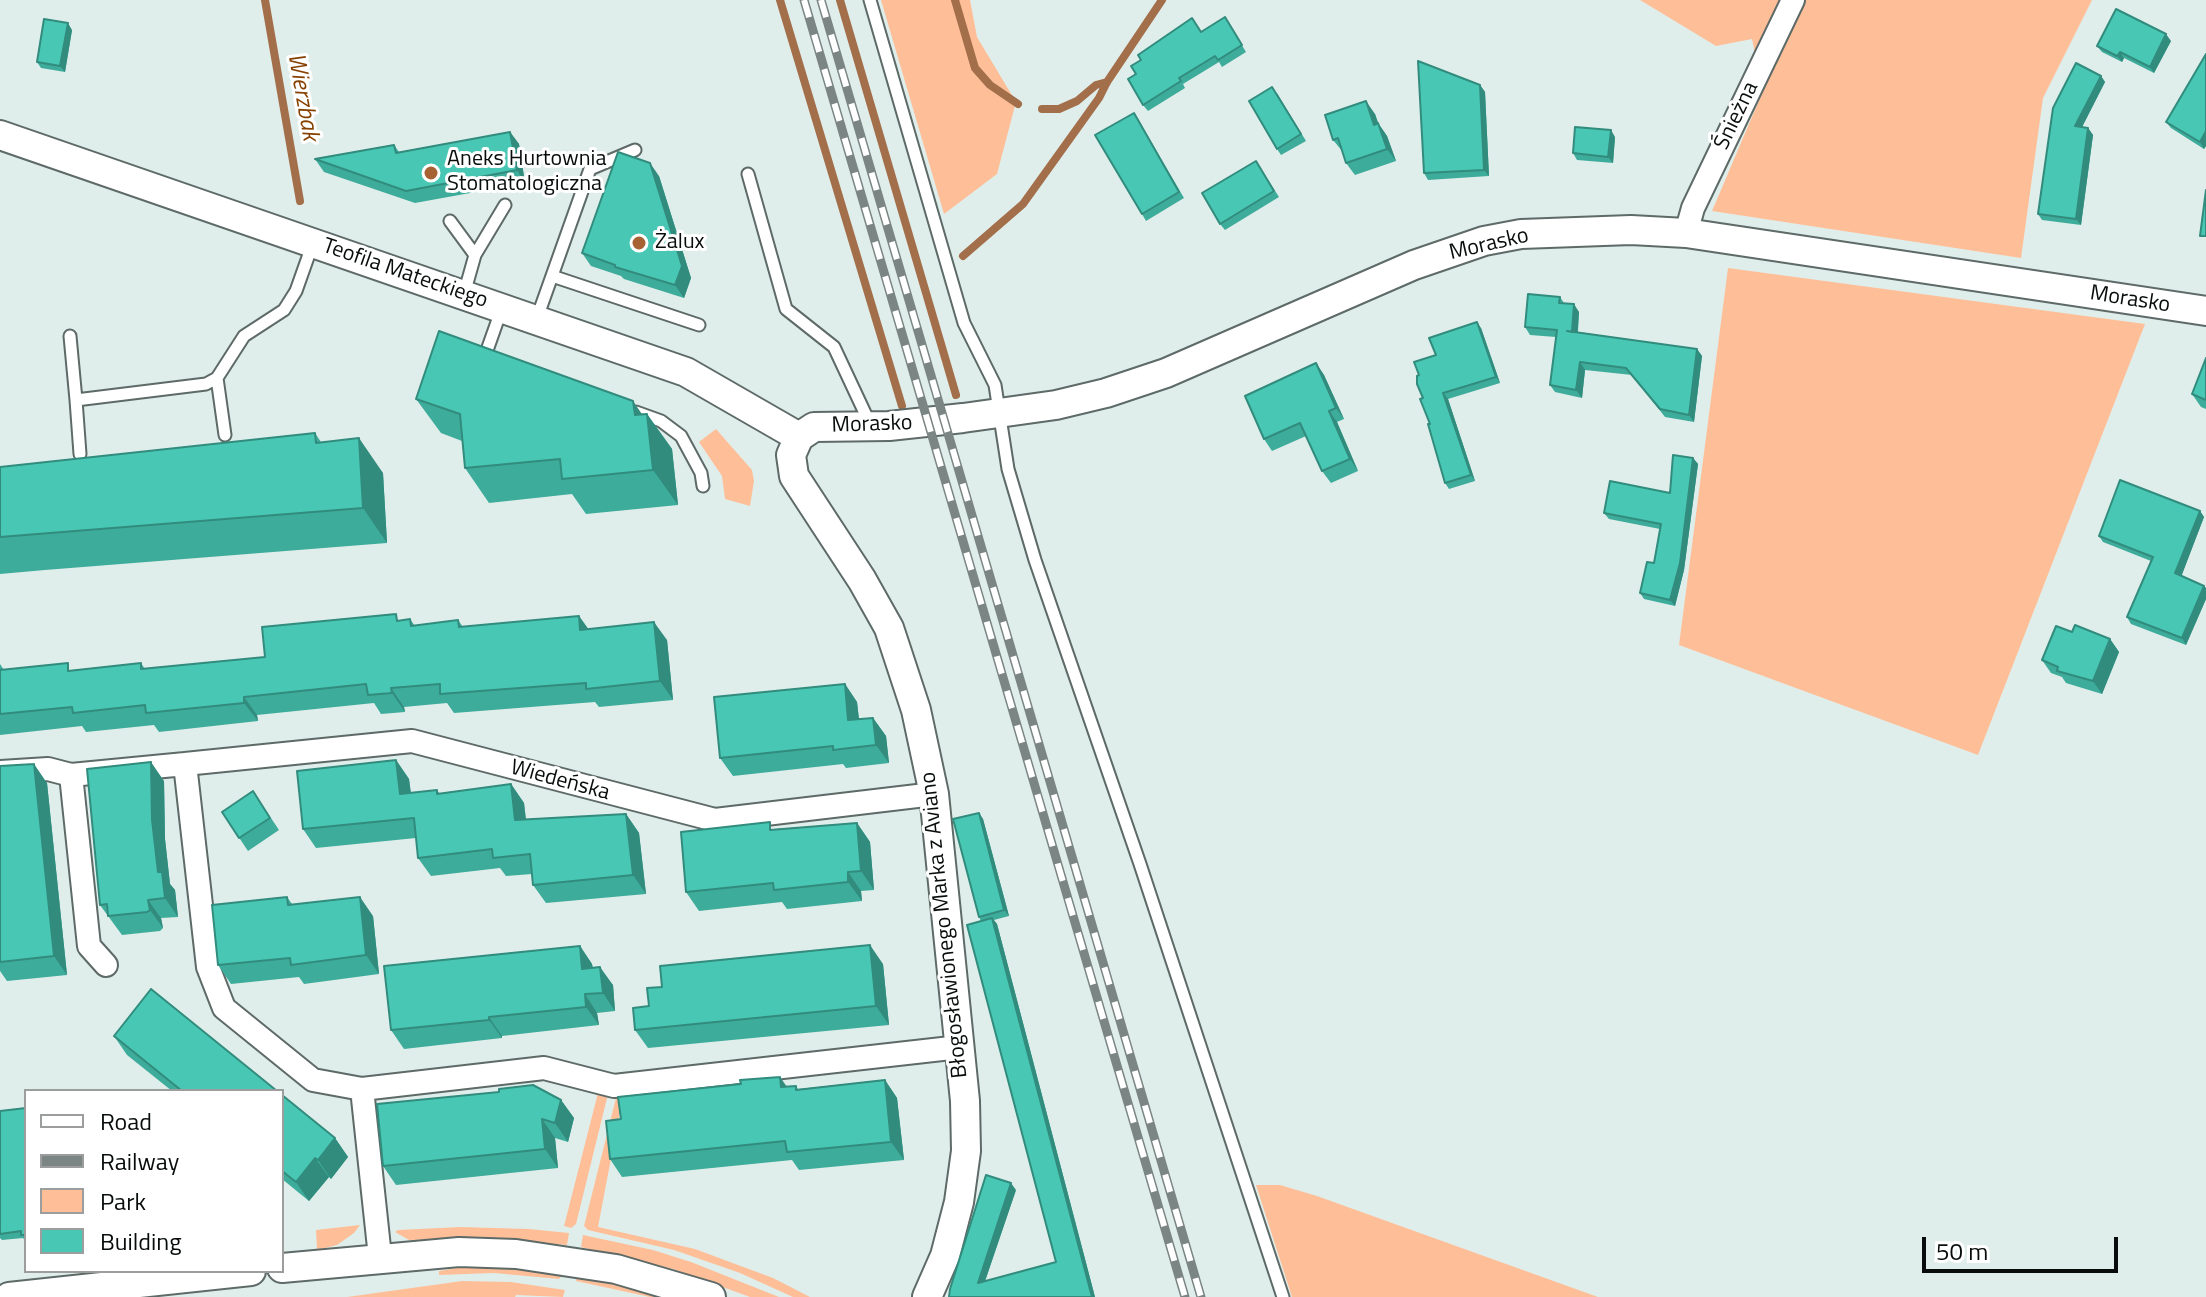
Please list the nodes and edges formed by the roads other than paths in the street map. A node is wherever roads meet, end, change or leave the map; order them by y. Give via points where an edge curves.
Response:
1 (870, 0) edge
2 (1793, 0) edge
3 (0, 135) edge
4 (635, 150) dead end
5 (748, 174) dead end
6 (505, 205) dead end
7 (450, 221) dead end
8 (1686, 233) junction
9 (313, 242) junction
10 (475, 255) junction
11 (552, 276) junction
12 (464, 294) junction
13 (503, 307) junction
14 (2206, 311) edge
15 (537, 319) junction
16 (699, 325) dead end
17 (70, 336) dead end
18 (500, 362) edge
19 (217, 378) junction
20 (76, 400) junction
21 (619, 406) edge
22 (1001, 413) junction
23 (871, 426) junction
24 (225, 435) dead end
25 (799, 437) junction
26 (80, 454) dead end
27 (703, 486) dead end
28 (185, 764) junction
29 (0, 772) edge
30 (71, 775) junction
31 (934, 794) junction
32 (106, 965) dead end
33 (960, 1047) junction
34 (362, 1089) junction
35 (380, 1257) junction
36 (284, 1268) edge
37 (238, 1273) edge
38 (123, 1291) edge
39 (9, 1297) edge
40 (711, 1297) edge
41 (927, 1297) edge
42 (1283, 1297) edge

1 - 22 lane via 960,312 995,385
2 - 8 street, Śnieżna via 1693,208
3 - 9 street, Teofila Mateckiego
4 - 11 lane via 590,169
5 - 23 lane via 786,309 834,347
6 - 10 lane
7 - 10 lane
8 - 14 street, Morasko
8 - 22 street, Morasko via 1557,232 1484,241 1354,289 1166,373 1068,402
9 - 12 street, Teofila Mateckiego
9 - 19 lane via 284,310 244,336
10 - 12 lane
11 - 15 lane
11 - 16 lane
12 - 13 street, Teofila Mateckiego
13 - 15 street, Teofila Mateckiego
13 - 18 lane via 485,356
15 - 25 street, Teofila Mateckiego via 686,372
17 - 20 lane
19 - 20 lane via 206,384
19 - 24 lane
20 - 26 lane
21 - 27 lane via 661,421 681,436
22 - 23 street, Morasko
22 - 42 lane via 1008,469 1035,560
23 - 25 street, Morasko via 814,427
25 - 31 street, Błogosławionego Marka z Aviano via 791,455 794,476 889,628 916,710
28 - 30 street, Wiedeńska
28 - 31 street, Wiedeńska via 412,741 715,820
28 - 34 street via 208,967 224,1008 313,1080
29 - 30 street, Wiedeńska via 48,769
30 - 32 street via 89,946
31 - 33 street, Błogosławionego Marka z Aviano
33 - 34 street via 614,1086 544,1068
33 - 41 street, Błogosławionego Marka z Aviano via 963,1176 945,1256
34 - 35 street
35 - 36 street
35 - 40 street via 459,1252 559,1259 616,1269
37 - 38 street
38 - 39 street

